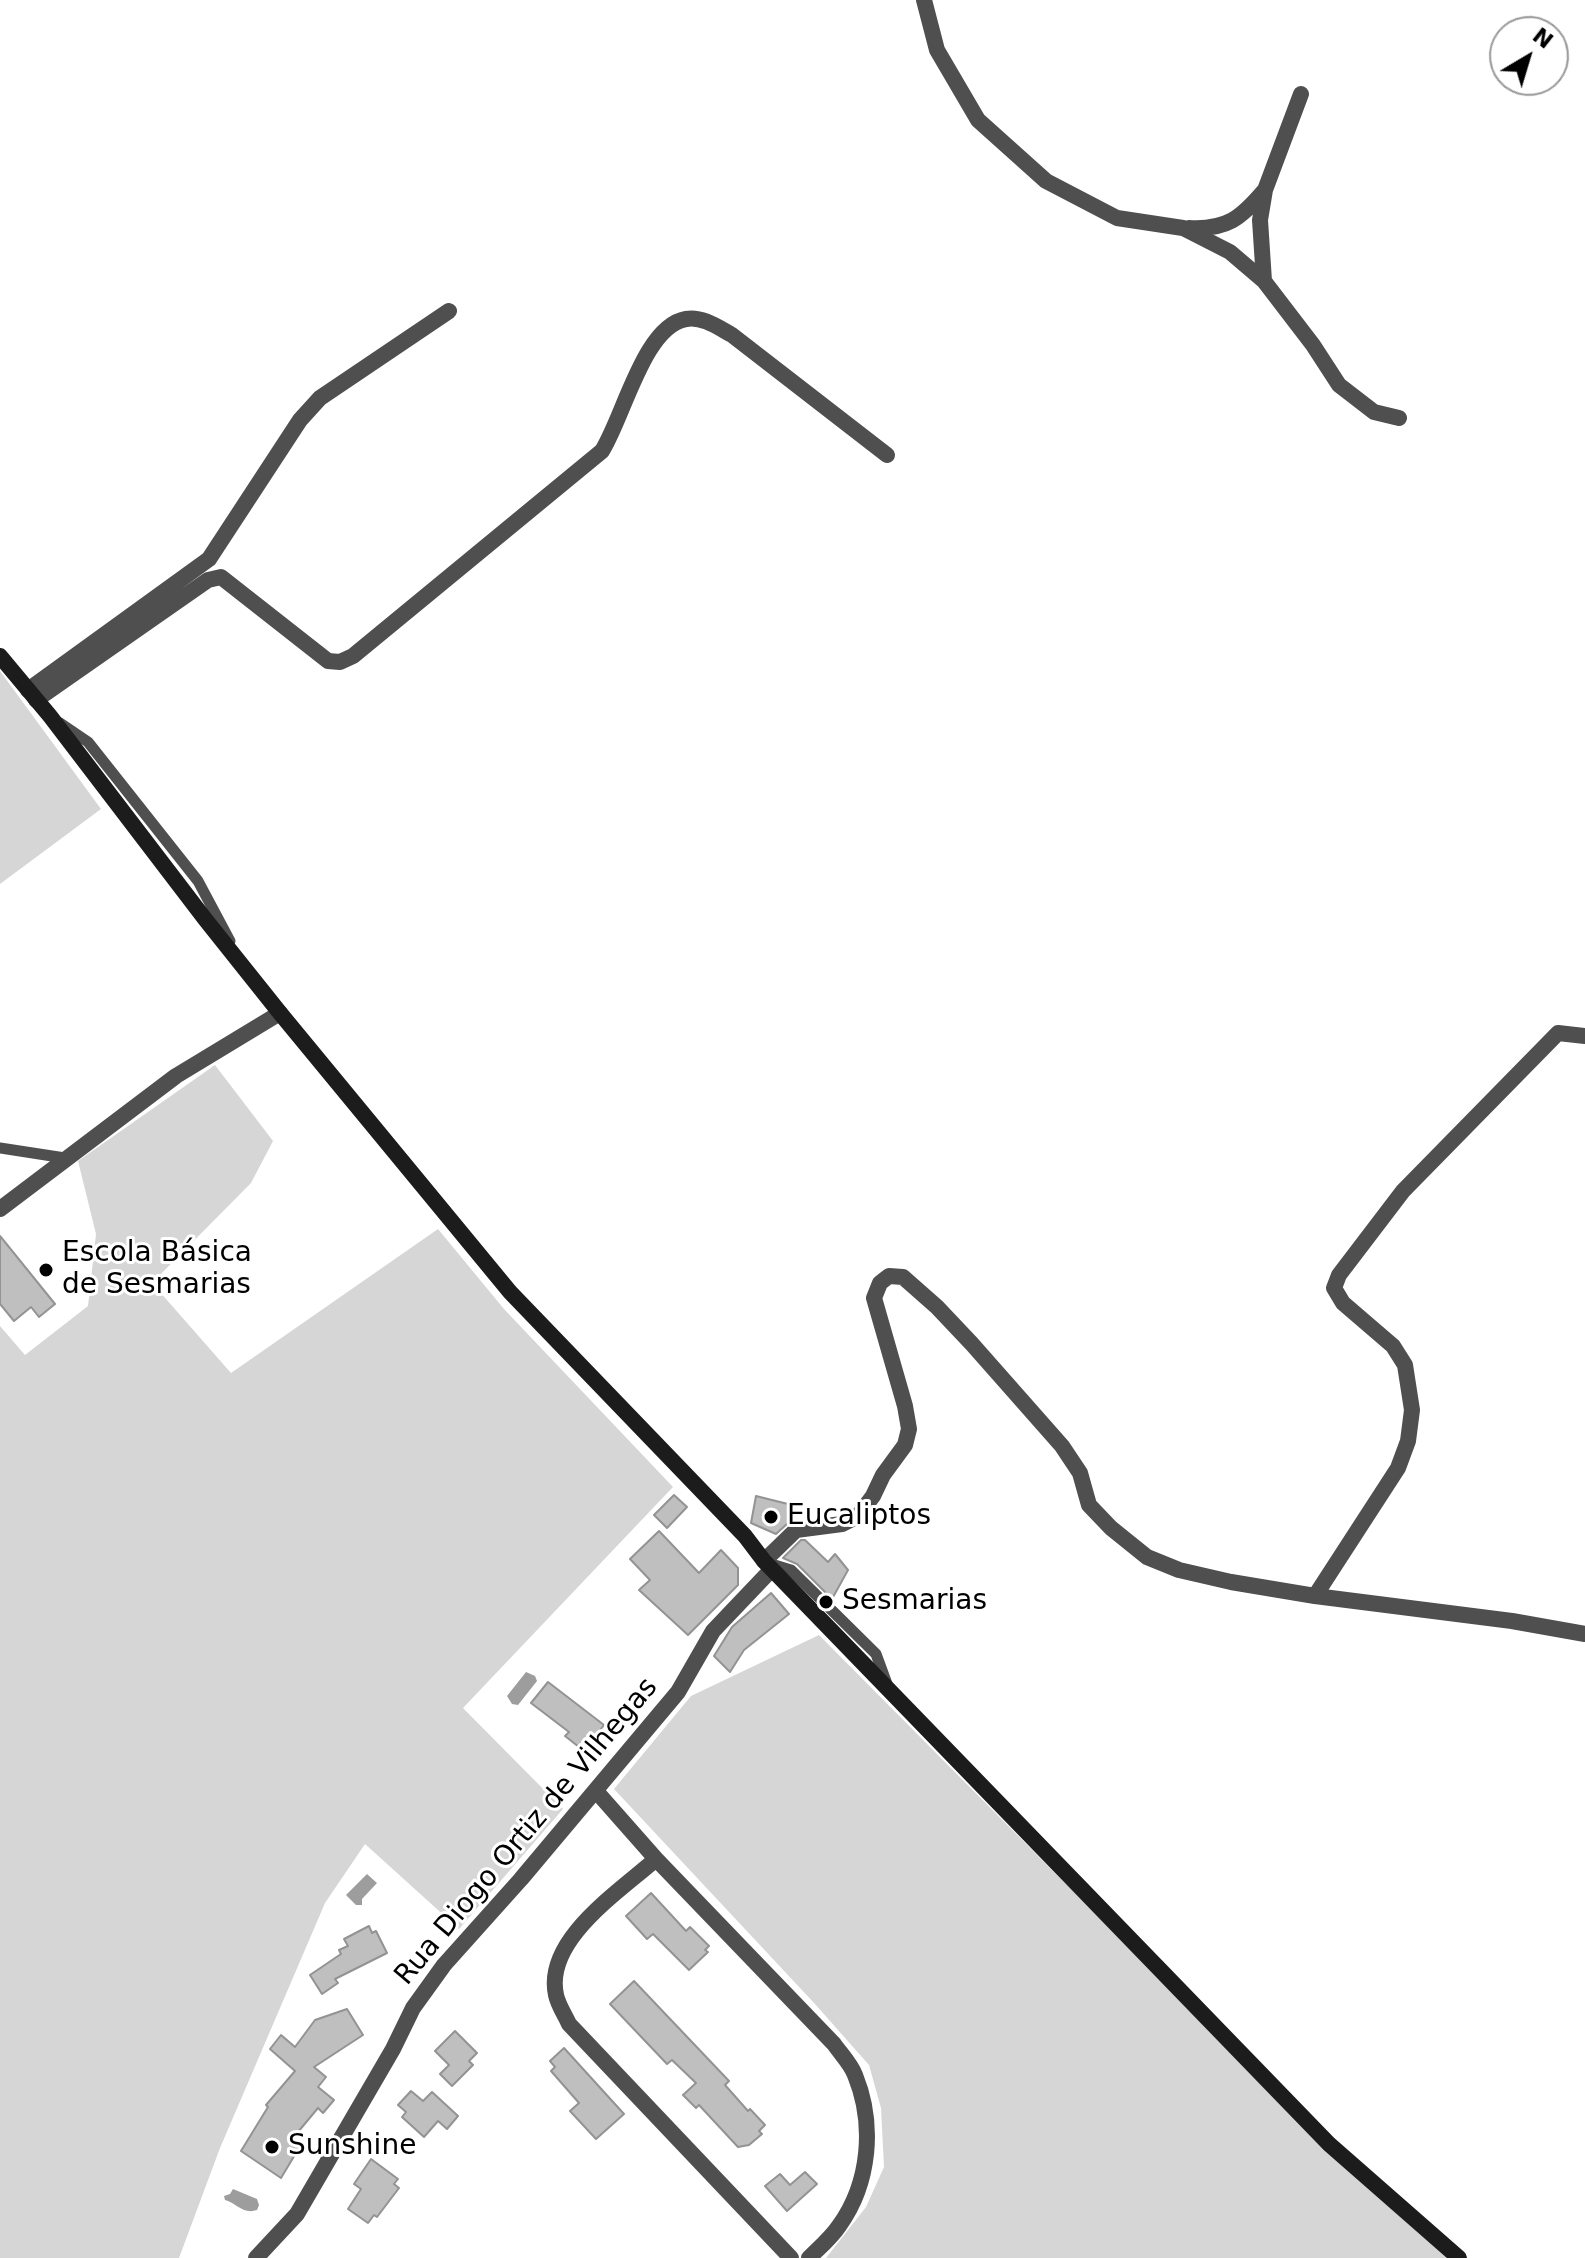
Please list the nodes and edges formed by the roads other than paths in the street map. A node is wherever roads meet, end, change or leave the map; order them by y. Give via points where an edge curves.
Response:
1 (924, 0) edge
2 (1301, 94) dead end
3 (1265, 190) junction
4 (1183, 228) junction
5 (1264, 281) junction
6 (449, 311) dead end
7 (1399, 418) dead end
8 (887, 455) dead end
9 (0, 656) edge
10 (32, 695) junction
11 (280, 1013) junction
12 (1585, 1036) edge
13 (0, 1148) edge
14 (65, 1158) junction
15 (0, 1209) edge
16 (768, 1565) junction
17 (1315, 1596) junction
18 (1585, 1634) edge
19 (596, 1791) junction
20 (656, 1859) junction
21 (256, 2258) edge
22 (791, 2258) edge
23 (809, 2258) edge
24 (1459, 2258) edge

1 - 4 street via 937,50 978,120 1046,181 1117,218
2 - 3 street
3 - 4 street via 1243,216 1209,229
3 - 5 street via 1260,220
4 - 5 street via 1230,252
5 - 7 street via 1339,385 1374,412
6 - 10 street via 320,398 209,559
8 - 10 street via 732,335 708,321 687,318 665,328 651,345 602,451 353,656 328,661 221,577 208,580
9 - 10 main road
10 - 11 main road
11 - 14 street via 176,1076
11 - 16 main road via 510,1292
12 - 17 street via 1558,1033 1403,1191 1339,1275 1334,1288 1343,1303 1393,1346 1405,1365 1412,1410 1398,1468
13 - 14 lane
14 - 15 street
16 - 17 street, Rua Diogo Ortiz de Vilhegas via 796,1530 842,1524 858,1516 905,1445 905,1406 874,1298 889,1276 903,1277 972,1344 1062,1446 1080,1473 1089,1505 1147,1557 1179,1570
16 - 19 street, Rua Diogo Ortiz de Vilhegas via 713,1631 678,1692
16 - 24 main road via 1329,2144
17 - 18 street
19 - 20 street
19 - 21 street, Rua Diogo Ortiz de Vilhegas via 444,1965 413,2008 297,2214
20 - 22 street via 573,1933 556,1961 556,1996 569,2024
20 - 23 street via 834,2044 854,2072 865,2104 866,2165 839,2227

